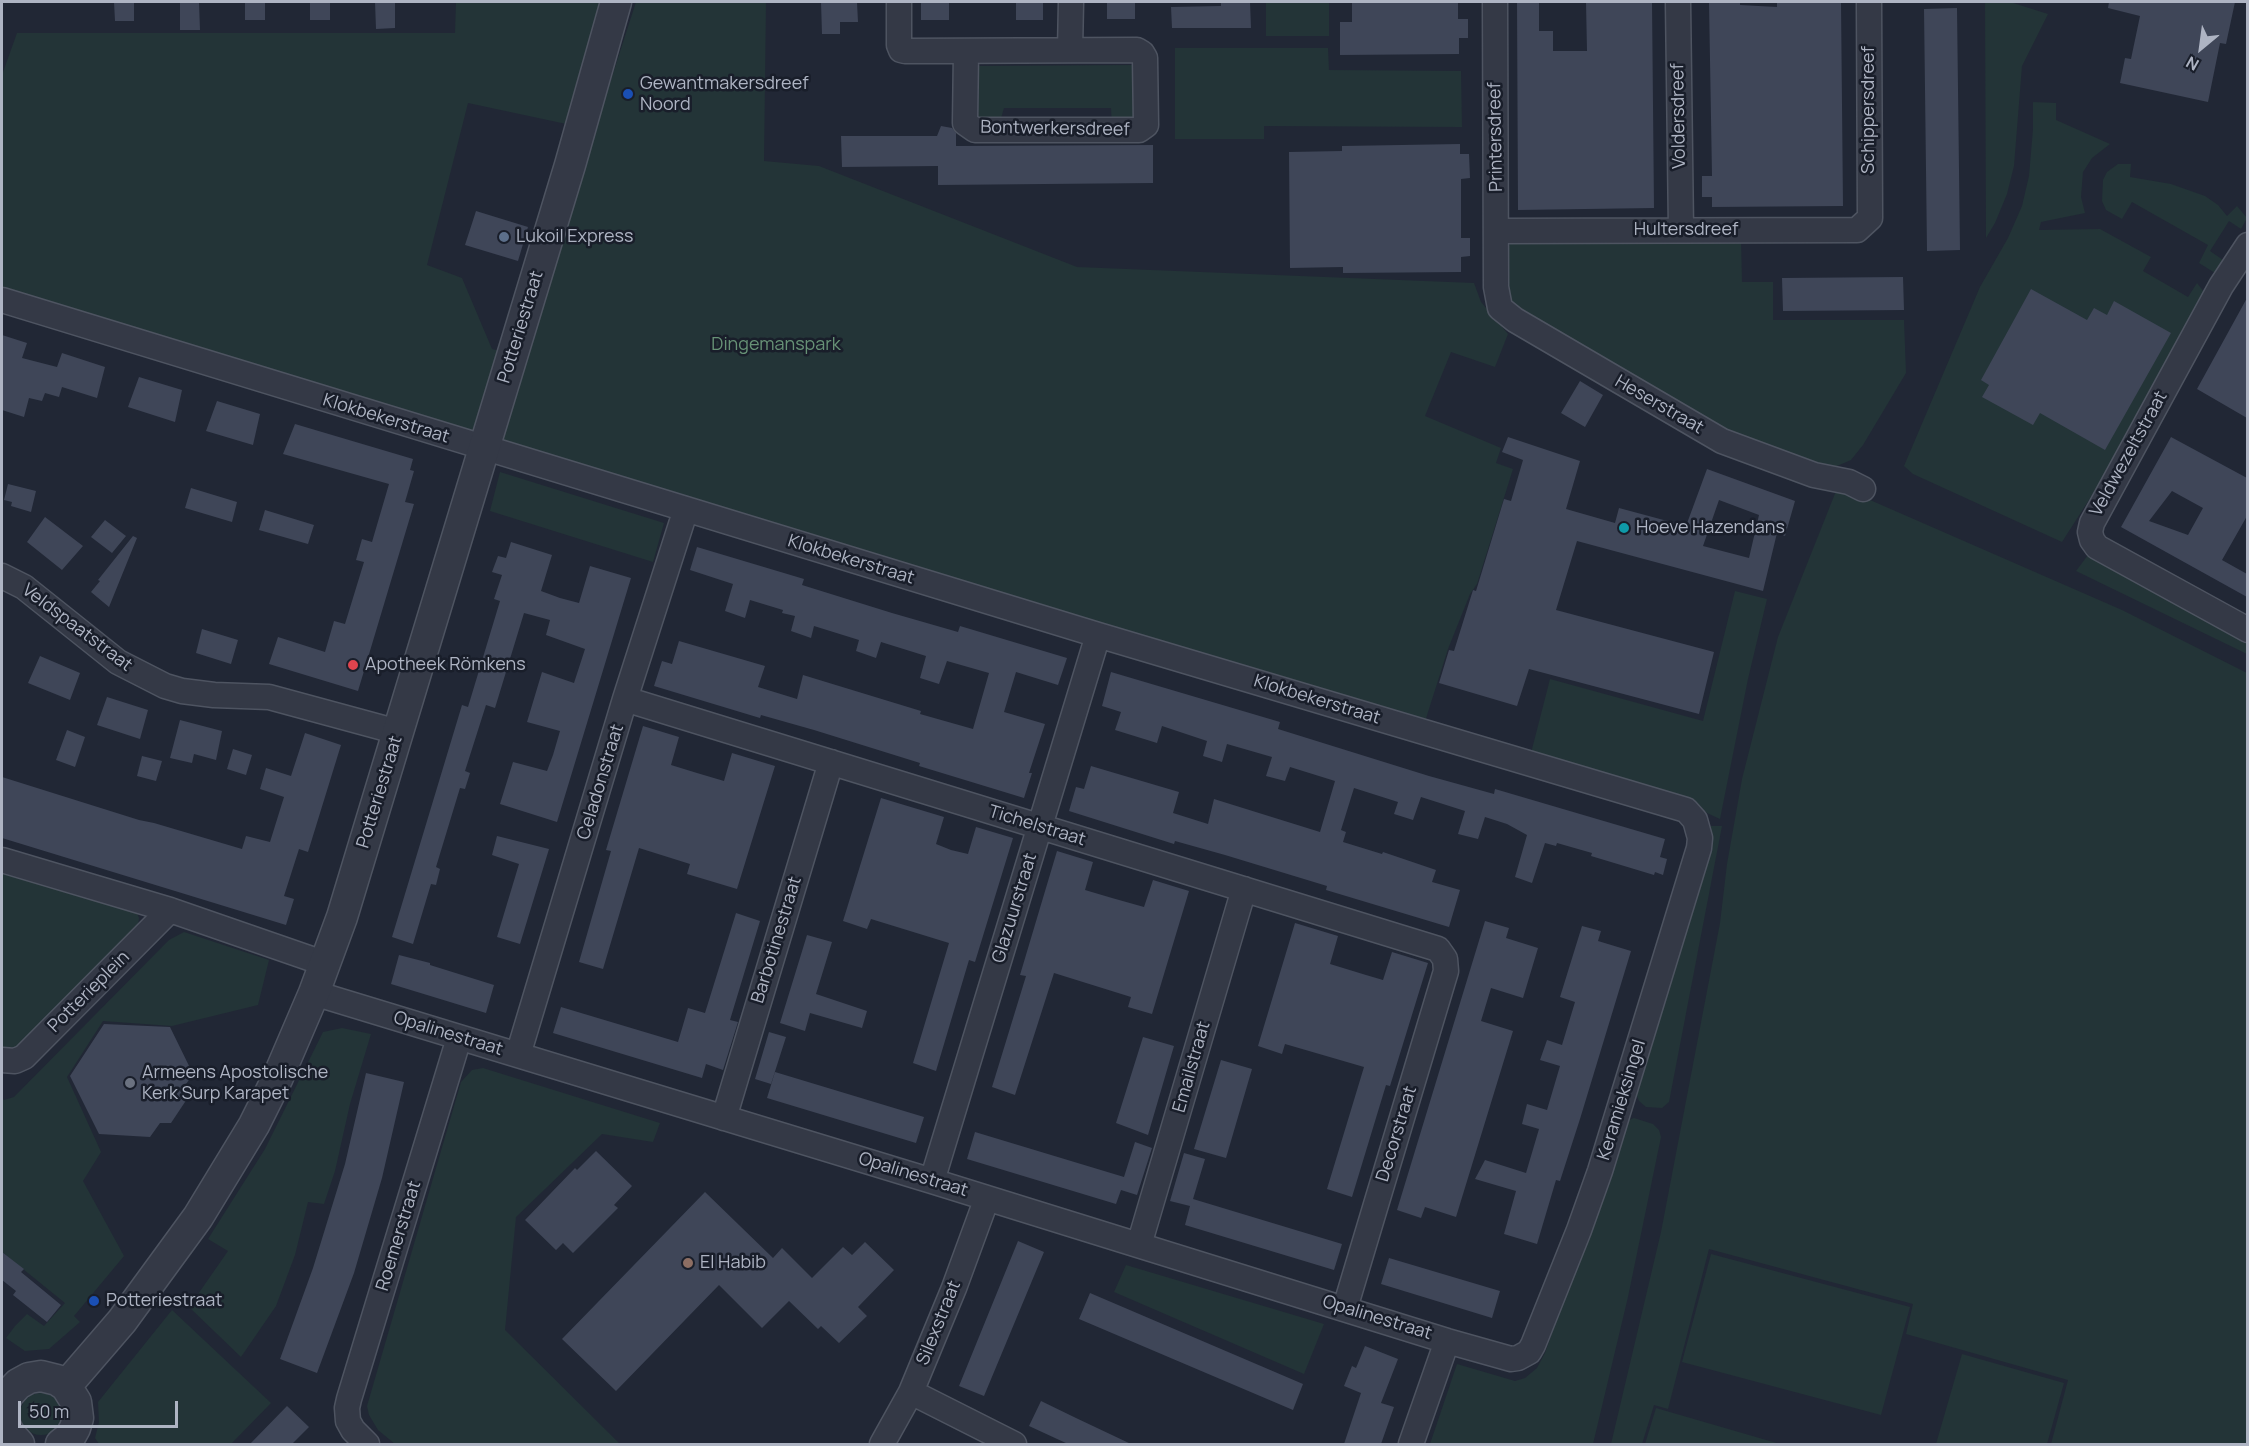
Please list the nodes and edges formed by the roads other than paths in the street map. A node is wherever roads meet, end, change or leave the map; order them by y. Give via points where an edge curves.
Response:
1 (616, 2) edge
2 (899, 2) edge
3 (1071, 2) edge
4 (1495, 2) edge
5 (1678, 2) edge
6 (1869, 2) edge
7 (1070, 50) junction
8 (966, 52) junction
9 (1870, 218) joint
10 (1681, 230) junction
11 (1497, 231) junction
12 (2247, 245) edge
13 (1496, 272) joint
14 (2, 300) edge
15 (484, 449) junction
16 (1863, 489) dead end
17 (686, 509) junction
18 (2, 576) edge
19 (2247, 630) edge
20 (1098, 635) junction
21 (625, 699) junction
22 (398, 732) junction
23 (831, 762) junction
24 (1696, 823) joint
25 (1040, 826) junction
26 (2, 860) edge
27 (1244, 889) junction
28 (170, 910) junction
29 (1445, 959) joint
30 (326, 964) junction
31 (314, 993) junction
32 (459, 1038) junction
33 (518, 1055) junction
34 (2, 1060) edge
35 (724, 1118) junction
36 (932, 1181) junction
37 (987, 1198) junction
38 (1139, 1245) junction
39 (1345, 1308) junction
40 (1447, 1341) junction
41 (1511, 1359) joint
42 (7, 1383) edge
43 (66, 1386) junction
44 (911, 1392) junction
45 (356, 1441) edge
46 (14, 1443) edge
47 (63, 1444) edge
48 (882, 1444) edge
49 (1014, 1444) edge
50 (1412, 1444) edge

1 - 15 street, Potteriestraat
2 - 8 street, Bontwerkersdreef via 901,50
3 - 7 street
4 - 11 street, Printersdreef
5 - 10 street, Voldersdreef
6 - 9 street, Schippersdreef
7 - 8 street, Bontwerkersdreef
7 - 8 street, Bontwerkersdreef via 1142,53 1146,125 1139,130 975,130 965,123
9 - 10 street, Hultersdreef via 1857,230
10 - 11 street, Hultersdreef
11 - 13 street, Printersdreef
12 - 19 street, Veldwezeltstraat via 2221,286 2090,531 2097,547
13 - 16 street, Heserstraat via 1500,308 1524,326 1722,441
14 - 15 street, Klokbekerstraat
15 - 17 street, Klokbekerstraat
15 - 22 street, Potteriestraat
17 - 20 street, Klokbekerstraat
17 - 21 street, Celadonstraat
18 - 22 street, Veldspaatstraat via 24,587 118,662 165,686 214,695 269,697
20 - 24 street, Klokbekerstraat via 1686,810
20 - 25 street, Glazuurstraat
21 - 23 street, Tichelstraat
21 - 33 street, Celadonstraat
22 - 30 street, Potteriestraat
23 - 25 street, Tichelstraat
23 - 35 street, Barbotinestraat
24 - 41 street, Keramieksingel via 1699,848 1600,1171 1533,1345 1529,1352
25 - 27 street, Tichelstraat
25 - 36 street, Glazuurstraat
26 - 28 street
27 - 29 street, Tichelstraat via 1438,949
27 - 38 street, Emailstraat
28 - 30 street
28 - 34 street, Potterieplein via 24,1057
29 - 39 street, Decorstraat via 1446,971
30 - 31 street, Potteriestraat
31 - 32 street, Opalinestraat
31 - 43 street, Potteriestraat via 254,1125 204,1208 128,1313
32 - 33 street, Opalinestraat
32 - 45 street, Roemerstraat via 349,1399 347,1418
33 - 35 street, Opalinestraat
35 - 36 street, Opalinestraat
36 - 37 street, Opalinestraat
37 - 38 street, Opalinestraat
37 - 44 street, Silexstraat
38 - 39 street, Opalinestraat
39 - 40 street, Opalinestraat
40 - 41 street, Opalinestraat
40 - 50 street
42 - 43 street via 41,1376
42 - 46 street via 3,1415
43 - 47 street via 75,1398 78,1418 73,1433
44 - 48 street, Silexstraat
44 - 49 street

